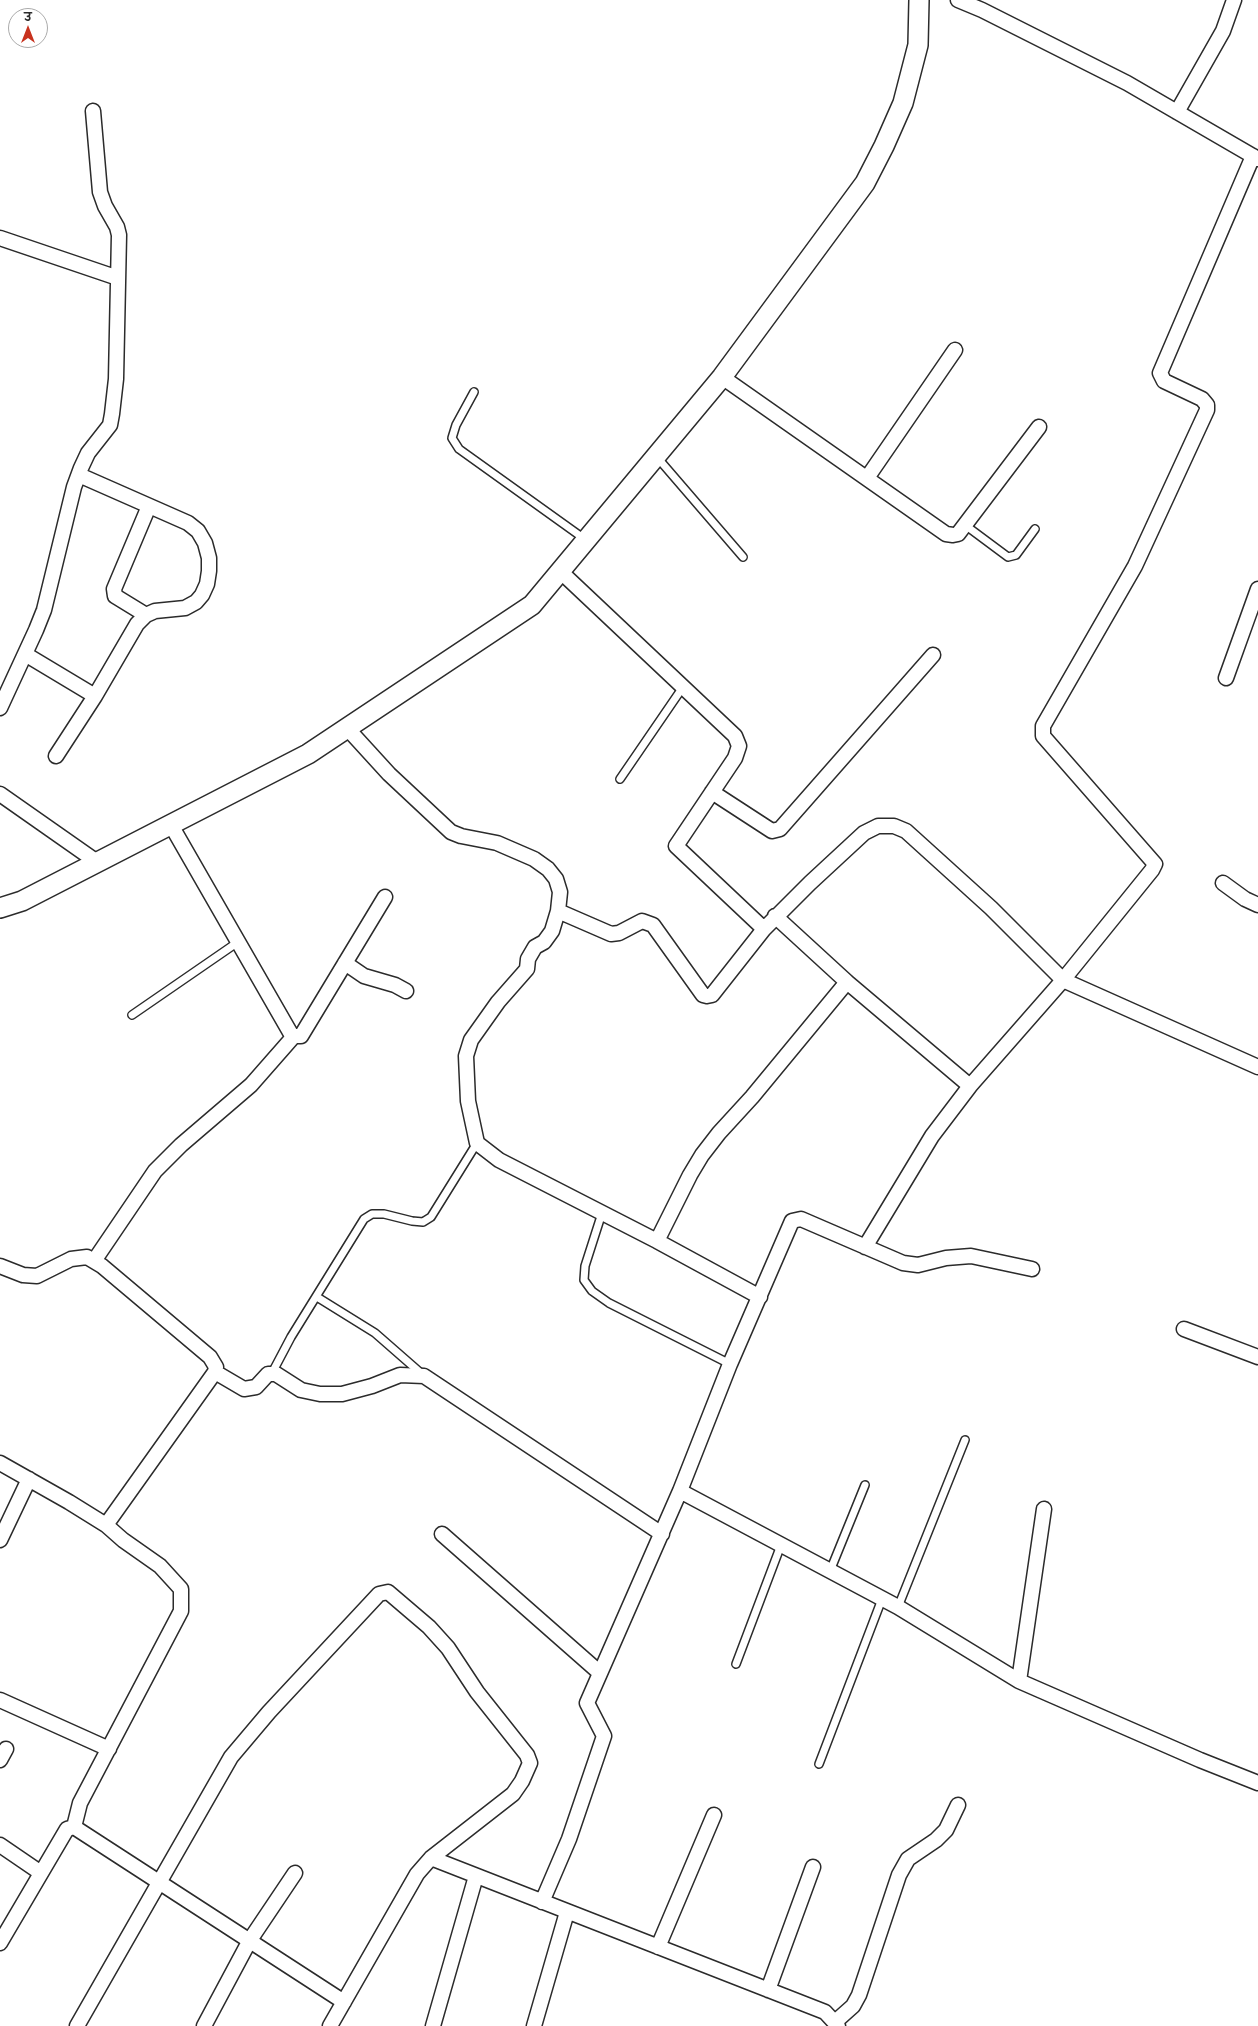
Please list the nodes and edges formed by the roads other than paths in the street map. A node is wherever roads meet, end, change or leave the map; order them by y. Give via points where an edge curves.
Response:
1 (919, 0) edge
2 (958, 0) edge
3 (1234, 0) edge
4 (93, 111) dead end
5 (1177, 112) junction
6 (1255, 157) edge
7 (0, 238) edge
8 (118, 278) junction
9 (955, 350) dead end
10 (722, 377) junction
11 (474, 392) dead end
12 (1039, 427) dead end
13 (656, 456) junction
14 (79, 475) junction
15 (867, 478) junction
16 (149, 506) junction
17 (965, 525) junction
18 (1035, 529) dead end
19 (586, 540) junction
20 (743, 557) dead end
21 (560, 571) junction
22 (1258, 589) edge
23 (146, 615) junction
24 (25, 654) junction
25 (933, 655) dead end
26 (1226, 678) dead end
27 (682, 687) junction
28 (95, 696) junction
29 (0, 708) edge
30 (346, 728) junction
31 (56, 756) dead end
32 (620, 779) dead end
33 (712, 792) junction
34 (0, 794) edge
35 (171, 825) junction
36 (97, 862) junction
37 (1223, 883) dead end
38 (385, 897) dead end
39 (1258, 905) edge
40 (0, 908) edge
41 (558, 911) junction
42 (775, 916) junction
43 (764, 928) junction
44 (238, 942) junction
45 (345, 963) junction
46 (1063, 980) junction
47 (847, 982) junction
48 (406, 991) dead end
49 (132, 1015) dead end
50 (294, 1036) junction
51 (1258, 1067) edge
52 (970, 1086) junction
53 (477, 1143) junction
54 (602, 1213) junction
55 (657, 1241) junction
56 (865, 1247) junction
57 (94, 1262) junction
58 (0, 1266) edge
59 (1032, 1269) dead end
60 (317, 1297) junction
61 (760, 1297) junction
62 (1184, 1329) dead end
63 (1258, 1357) edge
64 (730, 1364) junction
65 (215, 1372) junction
66 (272, 1373) junction
67 (424, 1376) junction
68 (965, 1440) dead end
69 (0, 1463) edge
70 (29, 1479) junction
71 (864, 1485) dead end
72 (680, 1491) junction
73 (1044, 1510) dead end
74 (106, 1525) junction
75 (442, 1534) dead end
76 (662, 1534) junction
77 (0, 1540) edge
78 (781, 1545) junction
79 (830, 1571) junction
80 (882, 1599) junction
81 (898, 1607) junction
82 (736, 1664) dead end
83 (600, 1673) junction
84 (1018, 1681) junction
85 (0, 1700) edge
86 (109, 1749) junction
87 (819, 1764) dead end
88 (1258, 1783) edge
89 (958, 1805) dead end
90 (714, 1815) dead end
91 (74, 1827) junction
92 (0, 1845) edge
93 (431, 1858) junction
94 (813, 1867) dead end
95 (41, 1873) junction
96 (295, 1873) dead end
97 (476, 1876) junction
98 (160, 1881) junction
99 (542, 1902) junction
100 (567, 1912) junction
101 (250, 1940) junction
102 (0, 1943) edge
103 (658, 1947) junction
104 (768, 1990) junction
105 (344, 2002) junction
106 (836, 2024) edge
107 (77, 2026) edge
108 (204, 2026) edge
109 (330, 2026) edge
110 (433, 2026) edge
111 (534, 2026) edge

1 - 10 street via 918,45 903,102 865,183
2 - 5 street via 1127,83
3 - 5 street via 1223,31
4 - 8 street via 100,192 119,236
5 - 6 street
6 - 46 street via 1160,373 1164,380 1202,399 1207,405 1207,410 1135,566 1043,726 1043,736 1155,864
7 - 8 street
8 - 14 street via 116,379 111,419 88,454
9 - 15 street
10 - 13 street
10 - 15 street
11 - 19 lane via 456,425 452,438 459,449
12 - 17 street
13 - 19 street
13 - 20 lane
14 - 16 street
14 - 24 street via 44,610
15 - 17 street via 946,534 958,534
16 - 23 street via 114,589 115,596
16 - 23 street via 188,523 198,531 205,543 209,570 207,584 196,602 185,608 155,611
17 - 18 lane via 1008,557 1016,555
19 - 21 street
21 - 27 street
21 - 30 street via 532,605
22 - 26 street
23 - 28 street via 137,624
24 - 28 street
24 - 29 street
25 - 33 street via 780,829 772,831
27 - 32 lane
27 - 33 street via 735,736 739,746 735,758
28 - 31 street
30 - 35 street via 308,754
30 - 41 street via 388,774 451,832 497,843 534,858 548,869 556,879 560,892
33 - 43 street via 676,846
34 - 36 street
35 - 36 street
35 - 44 street
36 - 40 street via 22,901
37 - 39 street
38 - 45 street
41 - 43 street via 611,934 642,922 653,925 703,995 707,996 712,995
41 - 53 street via 552,932 544,942 535,947 528,959 527,968 498,1002 470,1045 466,1056 468,1101
42 - 43 street
42 - 46 street via 864,833 878,826 894,826 906,831 991,908
42 - 47 street
44 - 49 lane
44 - 50 street via 290,1034
45 - 48 street via 364,976
45 - 50 street via 301,1036
46 - 51 street
46 - 52 street
47 - 52 street
47 - 55 street via 702,1155
50 - 57 street via 251,1085 181,1145 155,1171
52 - 56 street via 932,1136
53 - 54 street via 499,1160
53 - 60 lane via 431,1217 423,1222 412,1222 384,1214 372,1214 364,1219
54 - 55 street
54 - 64 lane via 584,1266 584,1280 592,1292
55 - 61 street
56 - 59 street via 910,1265 966,1256
56 - 61 street via 801,1218 794,1219
57 - 58 street via 87,1257 71,1259 37,1276 23,1275
57 - 65 street via 210,1357 216,1367
60 - 66 lane
60 - 67 lane via 375,1333
61 - 64 street
62 - 63 street
64 - 72 street
65 - 66 street via 244,1390 256,1387
65 - 74 street
66 - 67 street via 301,1390 320,1394 342,1394 400,1375
67 - 76 street
68 - 81 lane
69 - 70 street
70 - 74 street
70 - 77 street
71 - 79 lane
72 - 76 street
72 - 78 street
73 - 84 street
74 - 86 street via 160,1566 181,1589 182,1602 181,1611
75 - 83 street
76 - 83 street
78 - 79 street
78 - 82 lane
79 - 80 street
80 - 81 street
80 - 87 lane
81 - 84 street
83 - 99 street via 587,1703 604,1736 569,1839
84 - 88 street
85 - 86 street
86 - 91 street via 80,1803
89 - 106 street via 946,1830 908,1859 899,1874 859,1995 853,2006
90 - 103 street
91 - 95 street via 66,1829
91 - 98 street
92 - 95 street
93 - 97 street
93 - 98 street via 514,1794 522,1781 529,1760 528,1755 477,1692 448,1648 429,1626 392,1593 384,1592 379,1594 269,1712 231,1757
93 - 105 street via 417,1874
94 - 104 street
95 - 102 street
96 - 101 street
97 - 99 street
97 - 110 street
98 - 101 street
98 - 107 street
99 - 100 street
100 - 103 street
100 - 111 street
101 - 105 street
101 - 108 street
103 - 104 street
104 - 106 street via 825,2012
105 - 109 street

